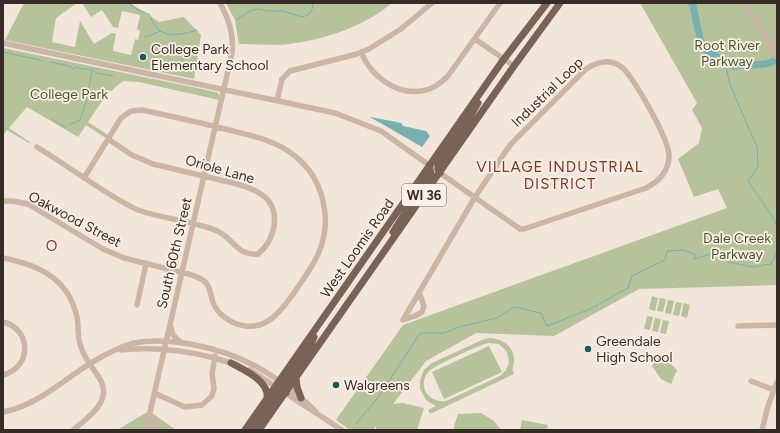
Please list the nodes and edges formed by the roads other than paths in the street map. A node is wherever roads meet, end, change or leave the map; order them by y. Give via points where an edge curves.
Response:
1 (220, 3) edge
2 (432, 3) edge
3 (500, 3) edge
4 (547, 3) edge
5 (560, 3) edge
6 (743, 3) edge
7 (475, 39) junction
8 (3, 43) edge
9 (362, 52) junction
10 (777, 58) edge
11 (504, 60) junction
12 (514, 66) junction
13 (488, 81) junction
14 (224, 90) junction
15 (277, 101) junction
16 (215, 126) junction
17 (108, 139) junction
18 (37, 147) dead end
19 (429, 166) junction
20 (440, 173) junction
21 (204, 176) junction
22 (84, 178) junction
23 (475, 197) junction
24 (3, 201) edge
25 (193, 224) junction
26 (385, 250) junction
27 (3, 258) edge
28 (146, 264) junction
29 (182, 273) junction
30 (419, 292) junction
31 (137, 304) dead end
32 (170, 321) junction
33 (3, 322) edge
34 (777, 325) edge
35 (738, 326) dead end
36 (166, 342) junction
37 (183, 344) junction
38 (115, 350) junction
39 (164, 350) junction
40 (216, 351) junction
41 (215, 358) junction
42 (231, 363) junction
43 (90, 364) junction
44 (3, 375) edge
45 (296, 378) junction
46 (751, 380) dead end
47 (777, 382) edge
48 (282, 387) junction
49 (774, 390) junction
50 (154, 393) junction
51 (301, 398) junction
52 (267, 399) junction
53 (3, 412) edge
54 (316, 412) junction
55 (148, 421) junction
56 (73, 430) edge
57 (152, 430) edge
58 (245, 430) edge
59 (252, 430) edge
60 (259, 430) edge
61 (342, 430) edge
62 (762, 430) edge

1 - 14 street, South 60th Street via 233,38
2 - 9 street via 401,30
3 - 7 street
4 - 11 main road, West Loomis Road / WI 36
5 - 12 main road, West Loomis Road / WI 36
6 - 10 street via 760,25
7 - 9 street via 448,76 438,85 414,92 384,82 365,61
7 - 11 street
8 - 14 street, Industrial Loop
9 - 15 street via 290,71 282,79
11 - 12 street
11 - 13 main road, West Loomis Road / WI 36
12 - 20 main road, West Loomis Road / WI 36
13 - 19 main road, West Loomis Road / WI 36
13 - 20 main road via 474,110 438,165
14 - 15 street, Industrial Loop
14 - 16 street, South 60th Street
15 - 19 street, Industrial Loop via 335,113 382,131
16 - 17 street via 142,110 131,111 120,118
16 - 21 street, South 60th Street
16 - 29 street, Oakwood Street via 264,139 294,155 304,164 319,187 326,217 324,236 311,268 281,310 265,324 253,327 231,322 213,303 208,284 192,275
17 - 21 street, Oriole Lane via 132,155 153,164
17 - 22 street
18 - 22 street, Oriole Lane
19 - 20 street, Industrial Loop
19 - 26 main road via 431,174 394,230
19 - 48 main road, West Loomis Road / WI 36 via 323,319
20 - 23 street, Industrial Loop
20 - 26 main road, West Loomis Road / WI 36
21 - 25 street, South 60th Street
21 - 25 street, Oriole Lane via 243,186 262,194 272,206 275,216 274,228 264,249 258,254 252,254 241,250 223,233
22 - 25 street, Oriole Lane via 138,210
23 - 23 street, Industrial Loop via 520,229 528,229 656,183 667,168 668,148 629,75 617,64 598,62 586,69 512,144
23 - 30 street
24 - 28 street, Oakwood Street via 28,204 103,249
25 - 29 street, South 60th Street
26 - 45 main road, West Loomis Road / WI 36
27 - 43 street via 39,268 56,279 66,290 78,319 80,347
28 - 29 street, Oakwood Street
28 - 31 street
29 - 32 street, South 60th Street
30 - 30 street via 413,302 403,320 422,312 424,306
32 - 36 street, South 60th Street
32 - 37 street via 173,335
33 - 44 street via 20,333 25,352 18,367
34 - 35 street
36 - 37 street
36 - 38 street via 135,343
36 - 39 street, South 60th Street
37 - 40 street
38 - 39 street
38 - 43 street
39 - 41 street
39 - 50 street, South 60th Street
40 - 41 street
40 - 48 street via 252,364
41 - 42 street
41 - 50 street via 212,396 202,405 185,407
42 - 48 street
42 - 52 main road via 260,382 268,392
43 - 53 street via 38,398 21,407
43 - 56 street via 102,383 102,401 94,412
45 - 48 main road, West Loomis Road / WI 36
45 - 51 main road
46 - 49 street
47 - 49 street
48 - 51 street
48 - 52 main road, West Loomis Road / WI 36
48 - 54 street
48 - 59 main road
48 - 60 main road, West Loomis Road / WI 36
49 - 62 street
50 - 55 street, South 60th Street
51 - 54 street
52 - 58 main road, West Loomis Road / WI 36
54 - 61 street
55 - 57 street via 147,426
55 - 57 street via 156,423

